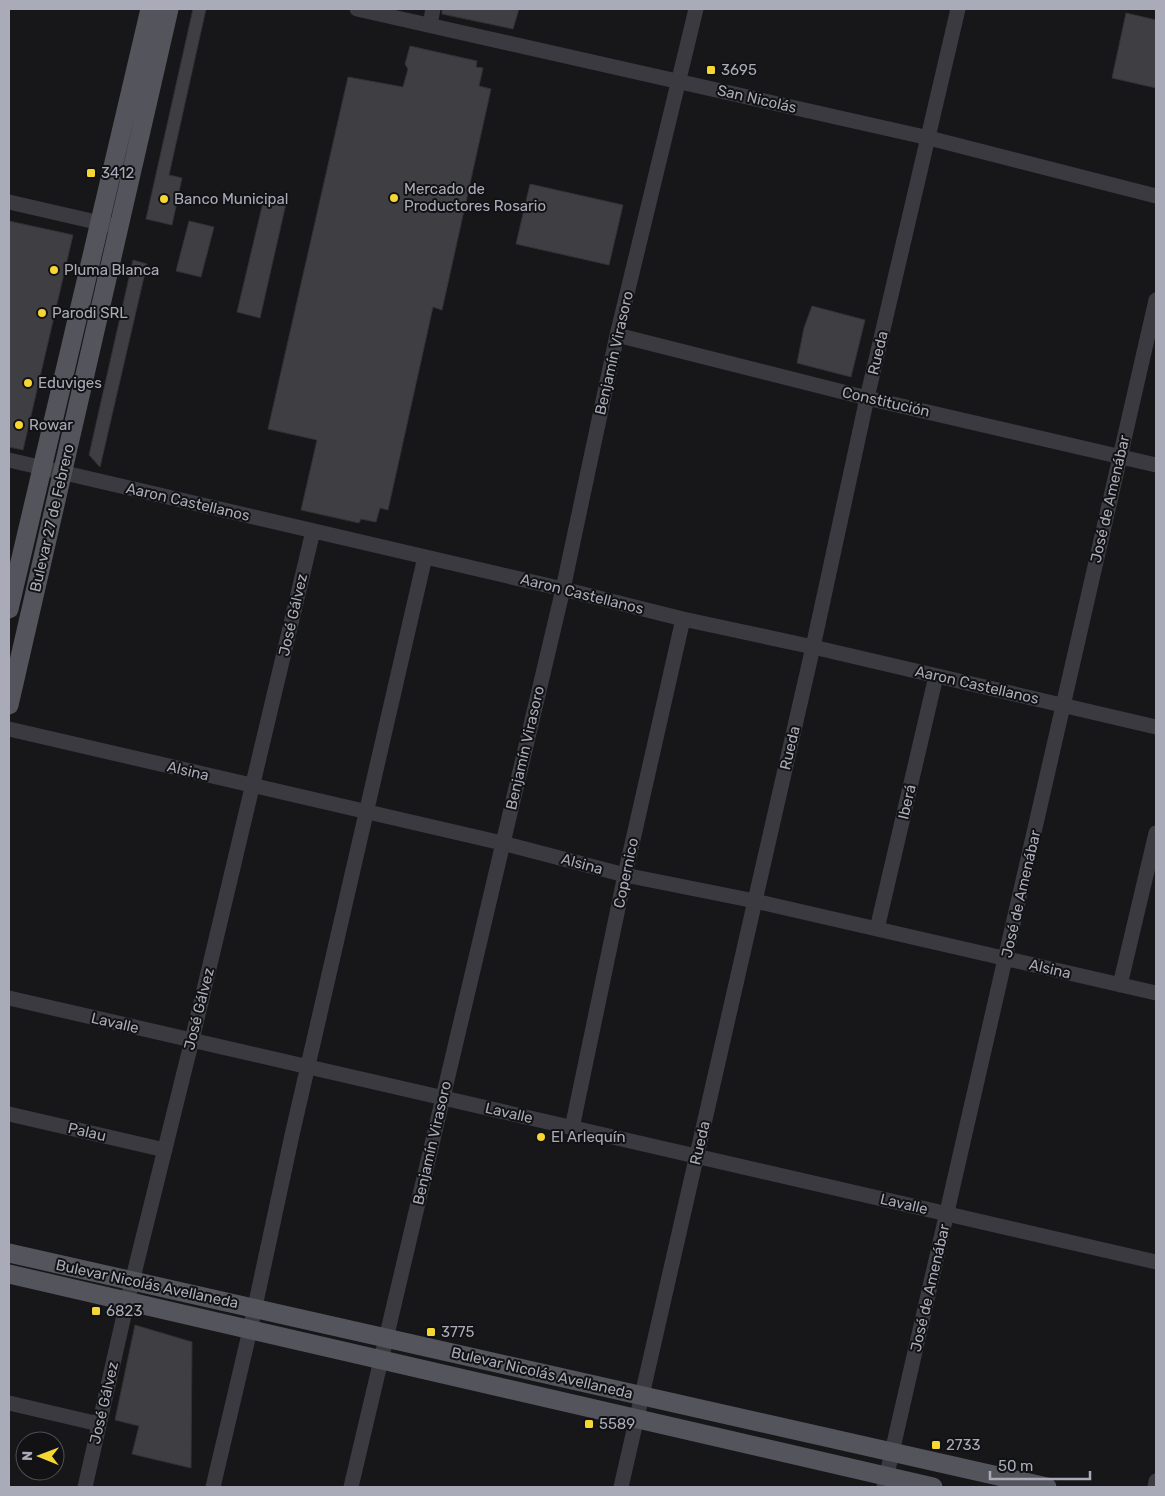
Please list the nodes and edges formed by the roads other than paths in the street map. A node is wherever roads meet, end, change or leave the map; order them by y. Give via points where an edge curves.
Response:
1 (150, 9) edge
2 (169, 9) edge
3 (356, 9) edge
4 (433, 9) edge
5 (696, 9) edge
6 (958, 9) edge
7 (430, 24) junction
8 (679, 81) junction
9 (929, 138) junction
10 (1156, 196) edge
11 (9, 202) edge
12 (109, 226) junction
13 (1156, 300) edge
14 (617, 335) junction
15 (867, 398) junction
16 (1119, 457) junction
17 (9, 460) edge
18 (1156, 466) edge
19 (42, 468) junction
20 (63, 472) junction
21 (313, 531) junction
22 (425, 557) junction
23 (562, 589) junction
24 (9, 609) edge
25 (683, 619) junction
26 (813, 647) junction
27 (936, 676) junction
28 (9, 705) edge
29 (1064, 706) junction
30 (1156, 727) edge
31 (9, 730) edge
32 (253, 786) junction
33 (366, 812) junction
34 (1156, 833) edge
35 (502, 843) junction
36 (625, 875) junction
37 (755, 901) junction
38 (877, 929) junction
39 (1006, 958) junction
40 (1120, 984) junction
41 (1156, 993) edge
42 (9, 998) edge
43 (192, 1040) junction
44 (308, 1067) junction
45 (442, 1098) junction
46 (9, 1114) edge
47 (572, 1128) junction
48 (165, 1150) junction
49 (697, 1156) junction
50 (947, 1214) junction
51 (9, 1253) edge
52 (1156, 1262) edge
53 (9, 1274) edge
54 (132, 1281) junction
55 (127, 1302) junction
56 (255, 1308) junction
57 (250, 1330) junction
58 (385, 1338) junction
59 (380, 1360) junction
60 (642, 1396) junction
61 (9, 1403) edge
62 (637, 1419) junction
63 (99, 1424) junction
64 (892, 1452) junction
65 (1156, 1481) edge
66 (885, 1482) edge
67 (85, 1487) edge
68 (213, 1487) edge
69 (351, 1487) edge
70 (620, 1487) edge
71 (933, 1487) edge
72 (1047, 1487) edge
73 (1155, 1487) edge

1 - 12 main road, Bulevar 27 de Febrero
2 - 12 main road, Bulevar 27 de Febrero
3 - 7 street, San Nicolás
4 - 7 street
5 - 8 street, Benjamín Virasoro
6 - 9 street, Rueda
7 - 8 street, San Nicolás
8 - 9 street, San Nicolás
8 - 14 street, Benjamín Virasoro
9 - 10 street, San Nicolás
9 - 15 street, Rueda
11 - 12 street
12 - 19 main road, Bulevar 27 de Febrero
12 - 20 main road, Bulevar 27 de Febrero
13 - 16 street, José de Amenábar
14 - 15 street, Constitución
14 - 23 street, Benjamín Virasoro
15 - 16 street, Constitución
15 - 26 street, Rueda
16 - 18 street, Constitución
16 - 29 street, José de Amenábar
17 - 19 street, Aaron Castellanos
19 - 20 street, Aaron Castellanos
19 - 24 main road, Bulevar 27 de Febrero
20 - 21 street, Aaron Castellanos
20 - 28 main road, Bulevar 27 de Febrero
21 - 22 street, Aaron Castellanos
21 - 32 street, José Gálvez
22 - 23 street, Aaron Castellanos
22 - 33 street
23 - 25 street, Aaron Castellanos
23 - 35 street, Benjamín Virasoro
25 - 26 street, Aaron Castellanos
25 - 36 street, Copernico
26 - 27 street, Aaron Castellanos
26 - 37 street, Rueda
27 - 29 street, Aaron Castellanos
27 - 38 street, Iberá
29 - 30 street, Aaron Castellanos
29 - 39 street, José de Amenábar
31 - 32 street, Alsina
32 - 33 street, Alsina
32 - 43 street, José Gálvez
33 - 35 street, Alsina
33 - 44 street
34 - 40 street
35 - 36 street, Alsina
35 - 45 street, Benjamín Virasoro
36 - 37 street, Alsina
36 - 47 street, Copernico
37 - 38 street, Alsina
37 - 49 street, Rueda
38 - 39 street, Alsina
39 - 40 street, Alsina
39 - 50 street, José de Amenábar
40 - 41 street, Alsina
42 - 43 street, Lavalle
43 - 44 street, Lavalle
43 - 48 street, José Gálvez
44 - 45 street, Lavalle
44 - 56 street
45 - 47 street, Lavalle
45 - 58 street, Benjamín Virasoro
46 - 48 street, Palau
47 - 49 street, Lavalle
48 - 54 street, José Gálvez
49 - 50 street, Lavalle
49 - 60 street, Rueda
50 - 52 street, Lavalle
50 - 64 street, José de Amenábar
51 - 54 main road, Bulevar Nicolás Avellaneda
53 - 55 main road, Bulevar Nicolás Avellaneda
54 - 55 street, José Gálvez
54 - 56 main road, Bulevar Nicolás Avellaneda
55 - 57 main road, Bulevar Nicolás Avellaneda
55 - 63 street, José Gálvez
56 - 57 street
56 - 58 main road, Bulevar Nicolás Avellaneda
57 - 59 main road, Bulevar Nicolás Avellaneda
57 - 68 street
58 - 59 street, Benjamín Virasoro
58 - 60 main road, Bulevar Nicolás Avellaneda
59 - 62 main road, Bulevar Nicolás Avellaneda
59 - 69 street, Benjamín Virasoro
60 - 62 street, Rueda
60 - 64 main road, Bulevar Nicolás Avellaneda
61 - 63 street
62 - 66 main road, Bulevar Nicolás Avellaneda
62 - 70 street, Rueda
63 - 67 street, José Gálvez
64 - 66 street, José de Amenábar
64 - 72 main road, Bulevar Nicolás Avellaneda
65 - 73 street
66 - 71 main road, Bulevar Nicolás Avellaneda

